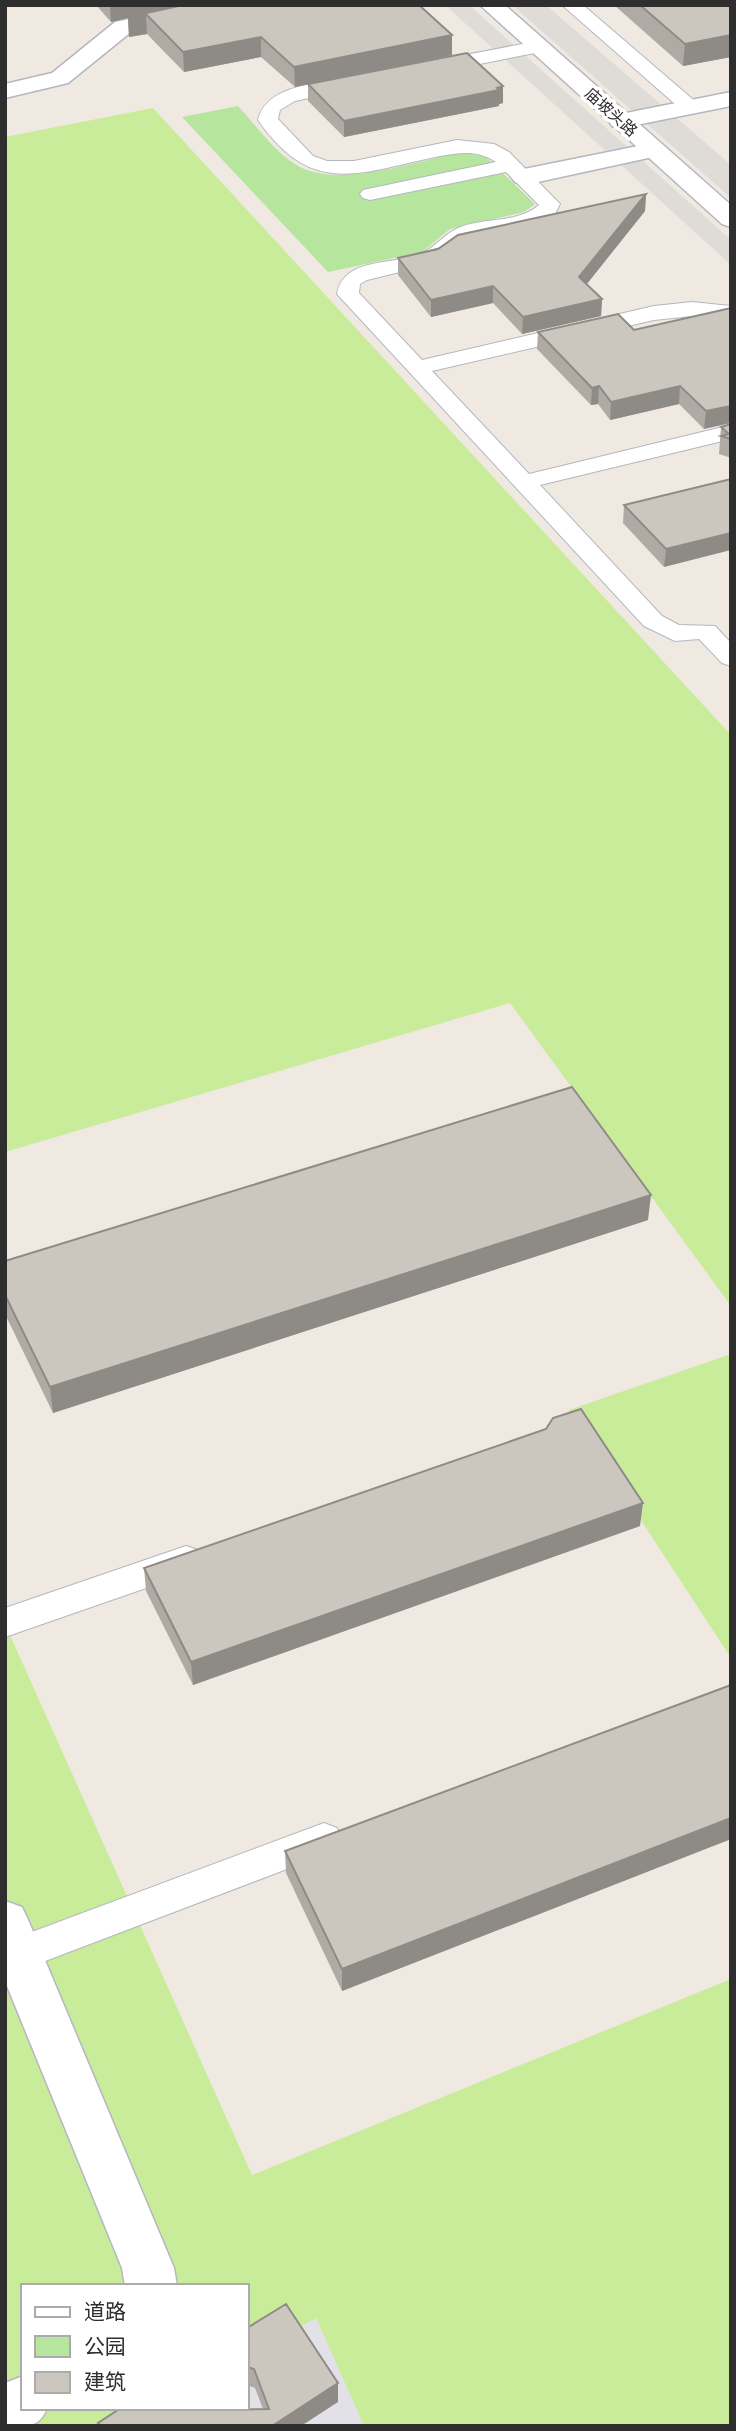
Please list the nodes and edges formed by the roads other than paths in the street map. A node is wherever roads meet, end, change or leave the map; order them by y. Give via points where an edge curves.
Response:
1 (231, 5) edge
2 (491, 5) edge
3 (571, 5) edge
4 (538, 47) junction
5 (419, 71) edge
6 (365, 81) edge
7 (5, 91) edge
8 (731, 99) edge
9 (690, 107) junction
10 (621, 121) junction
11 (653, 150) junction
12 (518, 171) junction
13 (370, 194) dead end
14 (731, 219) edge
15 (731, 313) edge
16 (416, 368) junction
17 (731, 432) edge
18 (524, 482) junction
19 (731, 625) edge
20 (706, 631) junction
21 (731, 658) edge
22 (216, 1550) edge
23 (5, 1623) edge
24 (355, 1827) edge
25 (12, 1938) edge
26 (151, 2284) edge
27 (21, 2403) edge
28 (5, 2412) edge

1 - 7 street via 131,24 110,35 67,74
2 - 4 street, 庙坡头路
3 - 9 lane
4 - 5 lane
4 - 10 street, 庙坡头路
6 - 12 lane via 282,99 271,107 268,120 306,160 324,167 354,167 464,145 493,150
8 - 9 street
9 - 10 street
10 - 11 street, 庙坡头路
11 - 12 street
11 - 14 street, 庙坡头路
12 - 13 lane
12 - 16 lane via 550,204 542,215 465,233 429,258 365,272 350,282 351,298
15 - 16 lane via 692,309 654,313
16 - 18 lane
17 - 18 lane
18 - 20 lane via 653,621 676,633
19 - 20 lane
20 - 21 lane
22 - 23 lane
24 - 25 lane
25 - 26 street
27 - 28 street

